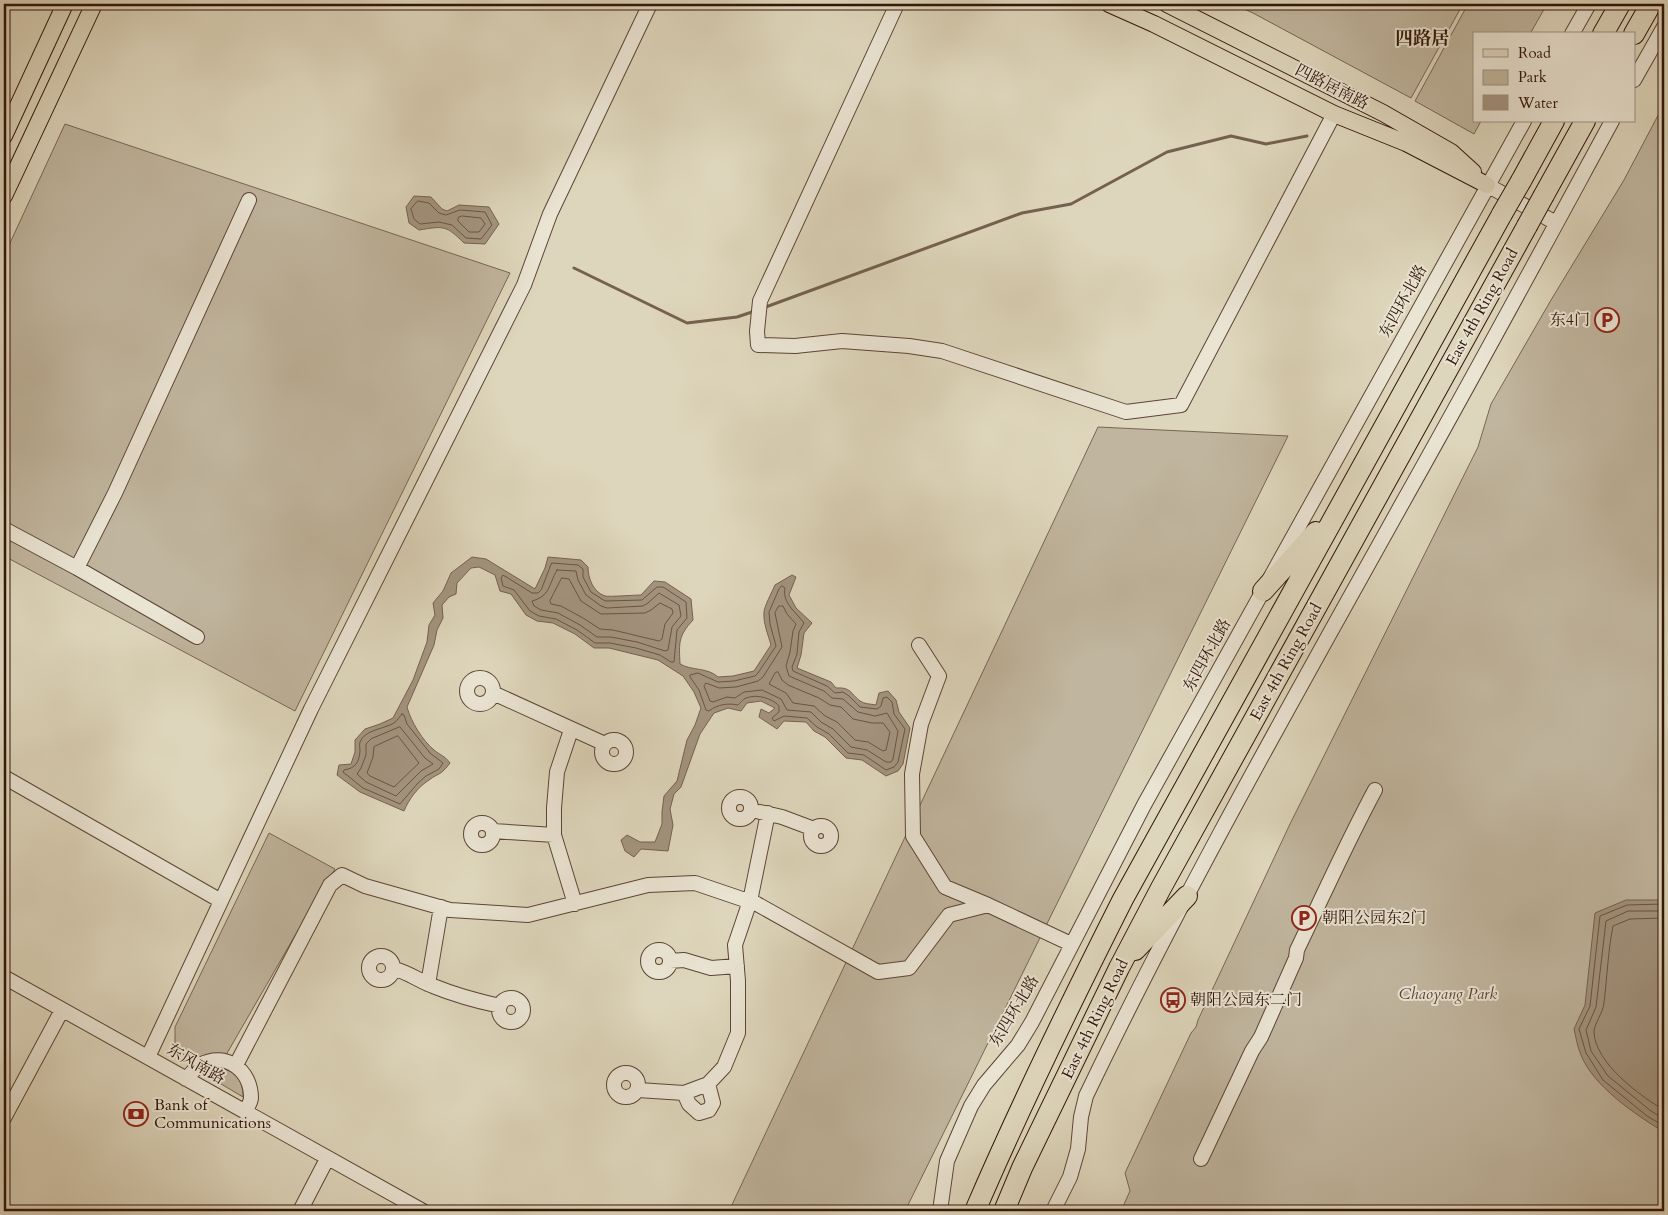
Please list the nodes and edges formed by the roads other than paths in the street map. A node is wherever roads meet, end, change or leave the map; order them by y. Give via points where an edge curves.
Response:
1 (65, 4) edge
2 (94, 4) edge
3 (650, 4) edge
4 (897, 4) edge
5 (1109, 4) edge
6 (1167, 4) edge
7 (1589, 4) edge
8 (1620, 4) edge
9 (1651, 4) edge
10 (1664, 27) edge
11 (1573, 32) edge
12 (1604, 32) edge
13 (1635, 32) edge
14 (1636, 76) edge
15 (1334, 114) junction
16 (1523, 122) edge
17 (1553, 122) edge
18 (1584, 122) edge
19 (1611, 122) edge
20 (4, 136) edge
21 (1487, 185) junction
22 (4, 196) edge
23 (248, 200) dead end
24 (1556, 223) junction
25 (1340, 507) junction
26 (4, 528) edge
27 (77, 568) junction
28 (1263, 591) junction
29 (197, 637) dead end
30 (919, 645) dead end
31 (493, 693) dead end
32 (571, 730) junction
33 (604, 744) dead end
34 (4, 777) edge
35 (1375, 790) dead end
36 (750, 810) dead end
37 (768, 813) junction
38 (814, 829) dead end
39 (494, 831) dead end
40 (554, 835) junction
41 (1188, 896) junction
42 (221, 901) junction
43 (750, 901) junction
44 (575, 904) junction
45 (988, 905) junction
46 (441, 907) junction
47 (1072, 944) junction
48 (670, 961) dead end
49 (737, 966) junction
50 (1119, 968) junction
51 (394, 969) dead end
52 (4, 977) edge
53 (428, 984) junction
54 (500, 1006) dead end
55 (62, 1010) junction
56 (148, 1057) junction
57 (236, 1064) junction
58 (186, 1078) junction
59 (708, 1084) junction
60 (638, 1090) dead end
61 (684, 1093) junction
62 (245, 1112) junction
63 (4, 1118) edge
64 (327, 1159) junction
65 (1201, 1159) dead end
66 (300, 1211) edge
67 (423, 1211) edge
68 (940, 1211) edge
69 (975, 1211) edge
70 (1004, 1211) edge
71 (1053, 1211) edge

1 - 20 main road
2 - 22 main road
3 - 42 street via 550,214 524,285 311,709
4 - 15 street via 760,301 758,345 795,346 842,341 909,346 942,351 1126,412 1181,405
5 - 15 main road
6 - 21 main road, 四路居南路 via 1383,113 1452,152
7 - 11 street
8 - 12 highway
9 - 13 highway
10 - 14 street
15 - 21 main road via 1406,143
16 - 21 street, 东四环北路
17 - 25 highway, East 4th Ring Road, bridge
18 - 50 highway, East 4th Ring Road, bridge
19 - 24 street
21 - 24 street
21 - 28 street, 东四环北路
23 - 27 street via 115,493
24 - 41 street via 1244,786
25 - 28 highway
25 - 69 highway, East 4th Ring Road via 1123,900 1075,994
26 - 27 street
27 - 29 street
28 - 47 street, 东四环北路 via 1144,805
30 - 45 street via 939,676 922,724 912,774 913,836 945,887
31 - 32 street
32 - 33 street
32 - 40 street via 557,772
34 - 42 street
35 - 65 street
36 - 37 street
37 - 38 street
37 - 43 street
39 - 40 street
40 - 44 street
41 - 50 highway
41 - 71 street via 1086,1096 1078,1150 1070,1177
42 - 56 street
43 - 44 street via 695,883 648,886
43 - 45 street via 878,972 909,968 949,915
43 - 49 street via 735,945
44 - 46 street via 528,915
45 - 47 street
46 - 53 street
46 - 57 street via 365,886 342,875 330,886
47 - 68 street, 东四环北路 via 1018,1045 984,1084 971,1106 947,1161
48 - 49 street via 684,960 711,968
49 - 59 street via 738,1033 724,1066
50 - 70 highway, East 4th Ring Road
51 - 53 street via 407,972
52 - 55 street, 东风南路
53 - 54 street
55 - 56 street, 东风南路
55 - 63 street
56 - 58 street, 东风南路
57 - 58 street via 216,1060 199,1066
57 - 62 street via 244,1073 250,1091 251,1100
58 - 62 street, 东风南路
59 - 61 street
59 - 61 street via 713,1103 709,1110 699,1113 689,1104
60 - 61 street
62 - 64 street, 东风南路
64 - 66 street
64 - 67 street, 东风南路

